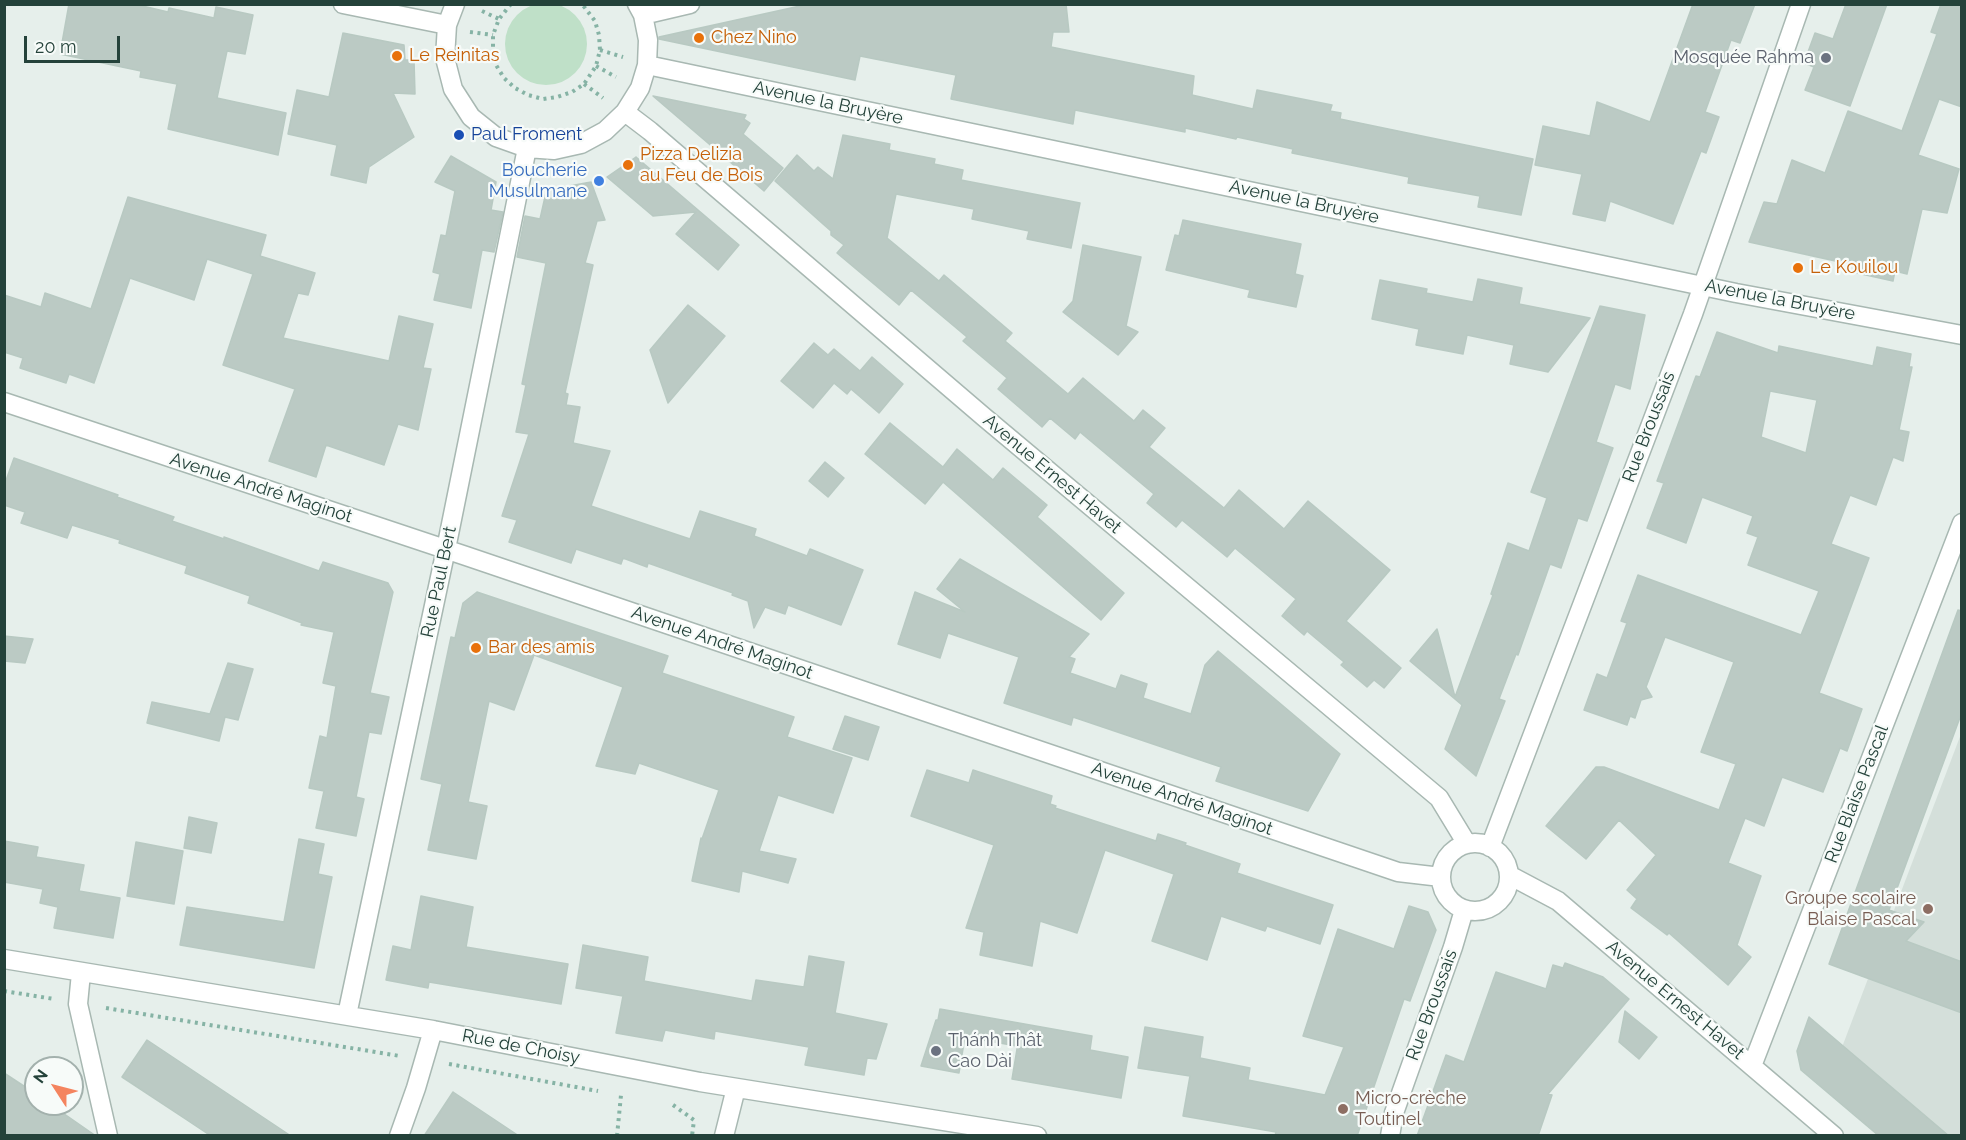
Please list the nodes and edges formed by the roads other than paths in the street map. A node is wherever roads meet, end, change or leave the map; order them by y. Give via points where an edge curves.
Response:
1 (342, 4) edge
2 (454, 4) edge
3 (690, 4) edge
4 (1801, 4) edge
5 (640, 10) edge
6 (447, 25) junction
7 (646, 65) junction
8 (625, 112) junction
9 (527, 148) junction
10 (1703, 285) junction
11 (1962, 335) edge
12 (4, 402) edge
13 (1962, 522) edge
14 (446, 549) junction
15 (1467, 844) junction
16 (1490, 847) junction
17 (1509, 875) junction
18 (1441, 877) junction
19 (1464, 910) junction
20 (4, 959) edge
21 (81, 973) junction
22 (347, 1015) junction
23 (433, 1030) junction
24 (1752, 1066) junction
25 (736, 1088) junction
26 (108, 1136) edge
27 (399, 1136) edge
28 (724, 1136) edge
29 (1037, 1136) edge
30 (1390, 1136) edge
31 (1834, 1136) edge

1 - 6 street
2 - 6 street
3 - 5 street
4 - 10 street, Rue Broussais
5 - 7 street via 648,40
6 - 9 street via 445,58 453,89 471,117 496,137
7 - 8 street via 640,88
7 - 10 street, Avenue la Bruyère
8 - 9 street via 605,131 581,144 554,150
8 - 15 street, Avenue Ernest Havet via 1439,798
9 - 14 street, Rue Paul Bert
10 - 11 street, Avenue la Bruyère
10 - 16 street, Rue Broussais
12 - 14 street, Avenue André Maginot
13 - 24 street, Rue Blaise Pascal
14 - 18 street, Avenue André Maginot via 1398,872
14 - 22 street, Rue Paul Bert
15 - 16 street
15 - 18 street via 1448,857
16 - 17 street via 1506,863
17 - 19 street via 1508,886 1495,905 1485,910
17 - 24 street, Avenue Ernest Havet via 1558,901
18 - 19 street via 1447,897
19 - 30 street, Rue Broussais via 1394,1113
20 - 21 street, Rue de Choisy
21 - 22 street, Rue de Choisy
21 - 26 street via 78,1004
22 - 23 street, Rue de Choisy
23 - 25 street, Rue de Choisy
23 - 27 street
24 - 31 street, Avenue Ernest Havet
25 - 28 street
25 - 29 street, Rue de Choisy

